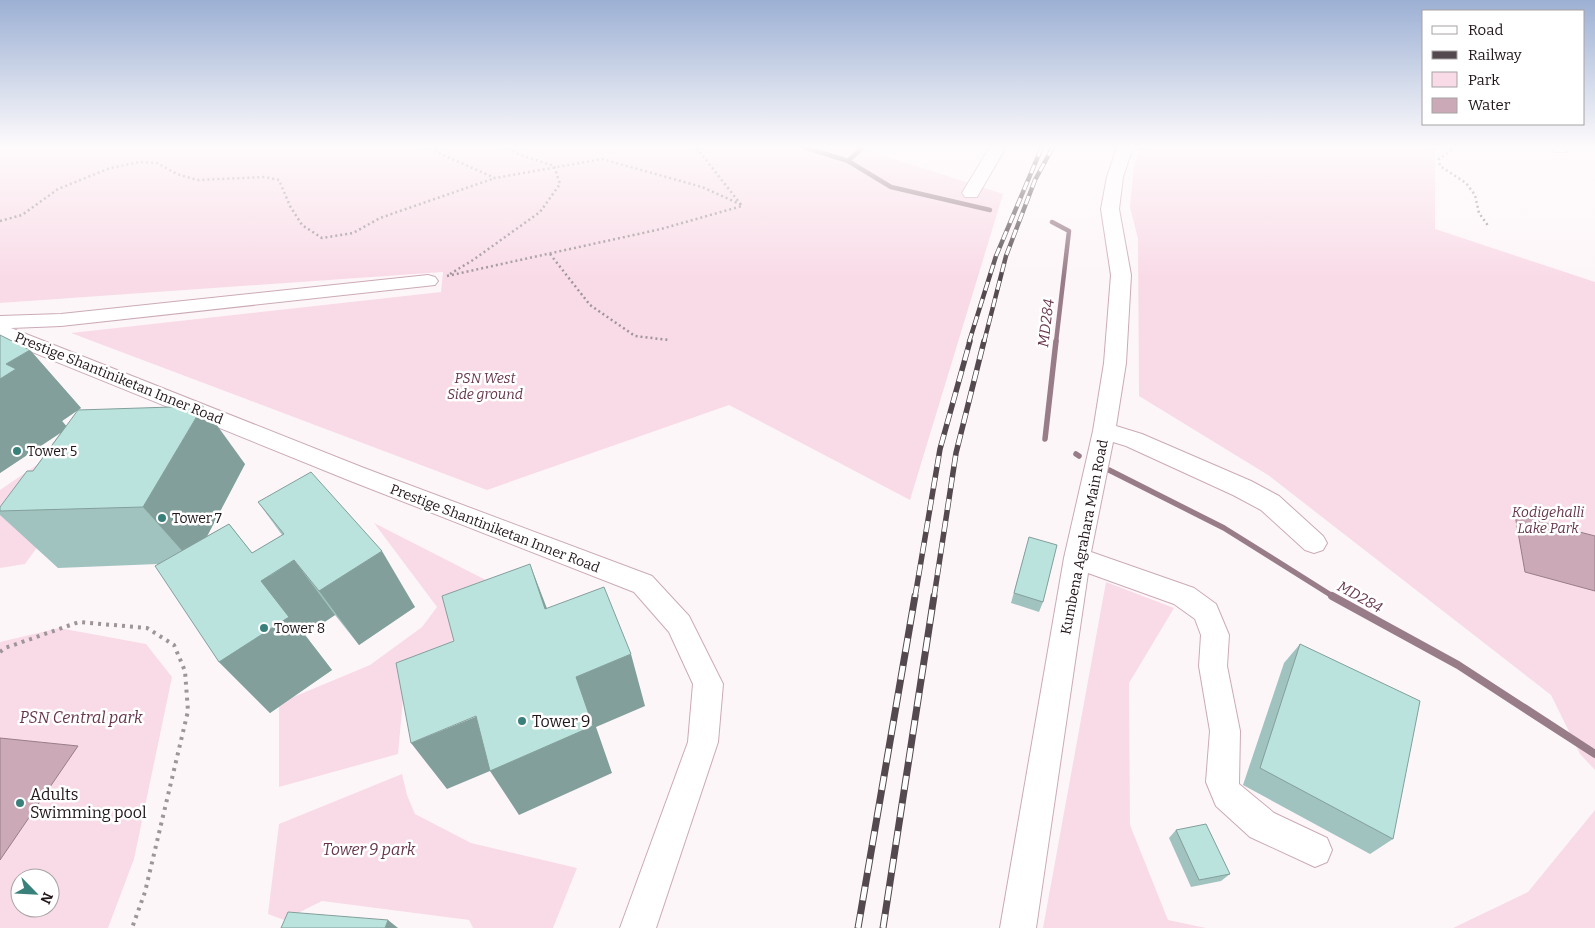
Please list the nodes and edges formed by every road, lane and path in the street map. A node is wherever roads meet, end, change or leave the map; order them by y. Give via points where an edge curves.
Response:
1 (55, 190) edge
2 (283, 190) edge
3 (460, 190) edge
4 (555, 190) edge
5 (709, 190) edge
6 (730, 190) edge
7 (973, 190) edge
8 (1113, 190) edge
9 (1471, 190) edge
10 (971, 193) dead end
11 (742, 206) junction
12 (0, 221) edge
13 (1488, 227) dead end
14 (550, 254) junction
15 (428, 281) dead end
16 (0, 322) edge
17 (0, 331) edge
18 (669, 340) dead end
19 (1104, 430) junction
20 (1314, 543) dead end
21 (1077, 558) junction
22 (0, 652) edge
23 (1315, 850) dead end
24 (132, 928) edge
25 (638, 928) edge
26 (1018, 928) edge

1 - 12 path via 22,215
2 - 3 path via 302,224 322,238 353,233 380,218
4 - 14 path via 540,212 447,276
5 - 11 path
6 - 11 path
7 - 10 street
8 - 19 street, Kumbena Agrahara Main Road via 1110,209 1121,275 1115,363
9 - 13 path
11 - 14 path via 661,229
14 - 18 path via 590,304 635,336
15 - 16 street via 61,320
17 - 25 street, Prestige Shantiniketan Inner Road via 356,474 643,584 679,624 708,684 703,742
19 - 20 street via 1134,440 1263,499
19 - 21 street, Kumbena Agrahara Main Road
21 - 23 street via 1184,596 1206,612 1215,635 1213,666 1225,731 1222,782 1227,795 1262,825
21 - 26 street, Kumbena Agrahara Main Road
22 - 24 path via 79,622 147,628 174,645 185,672 188,711 145,892

